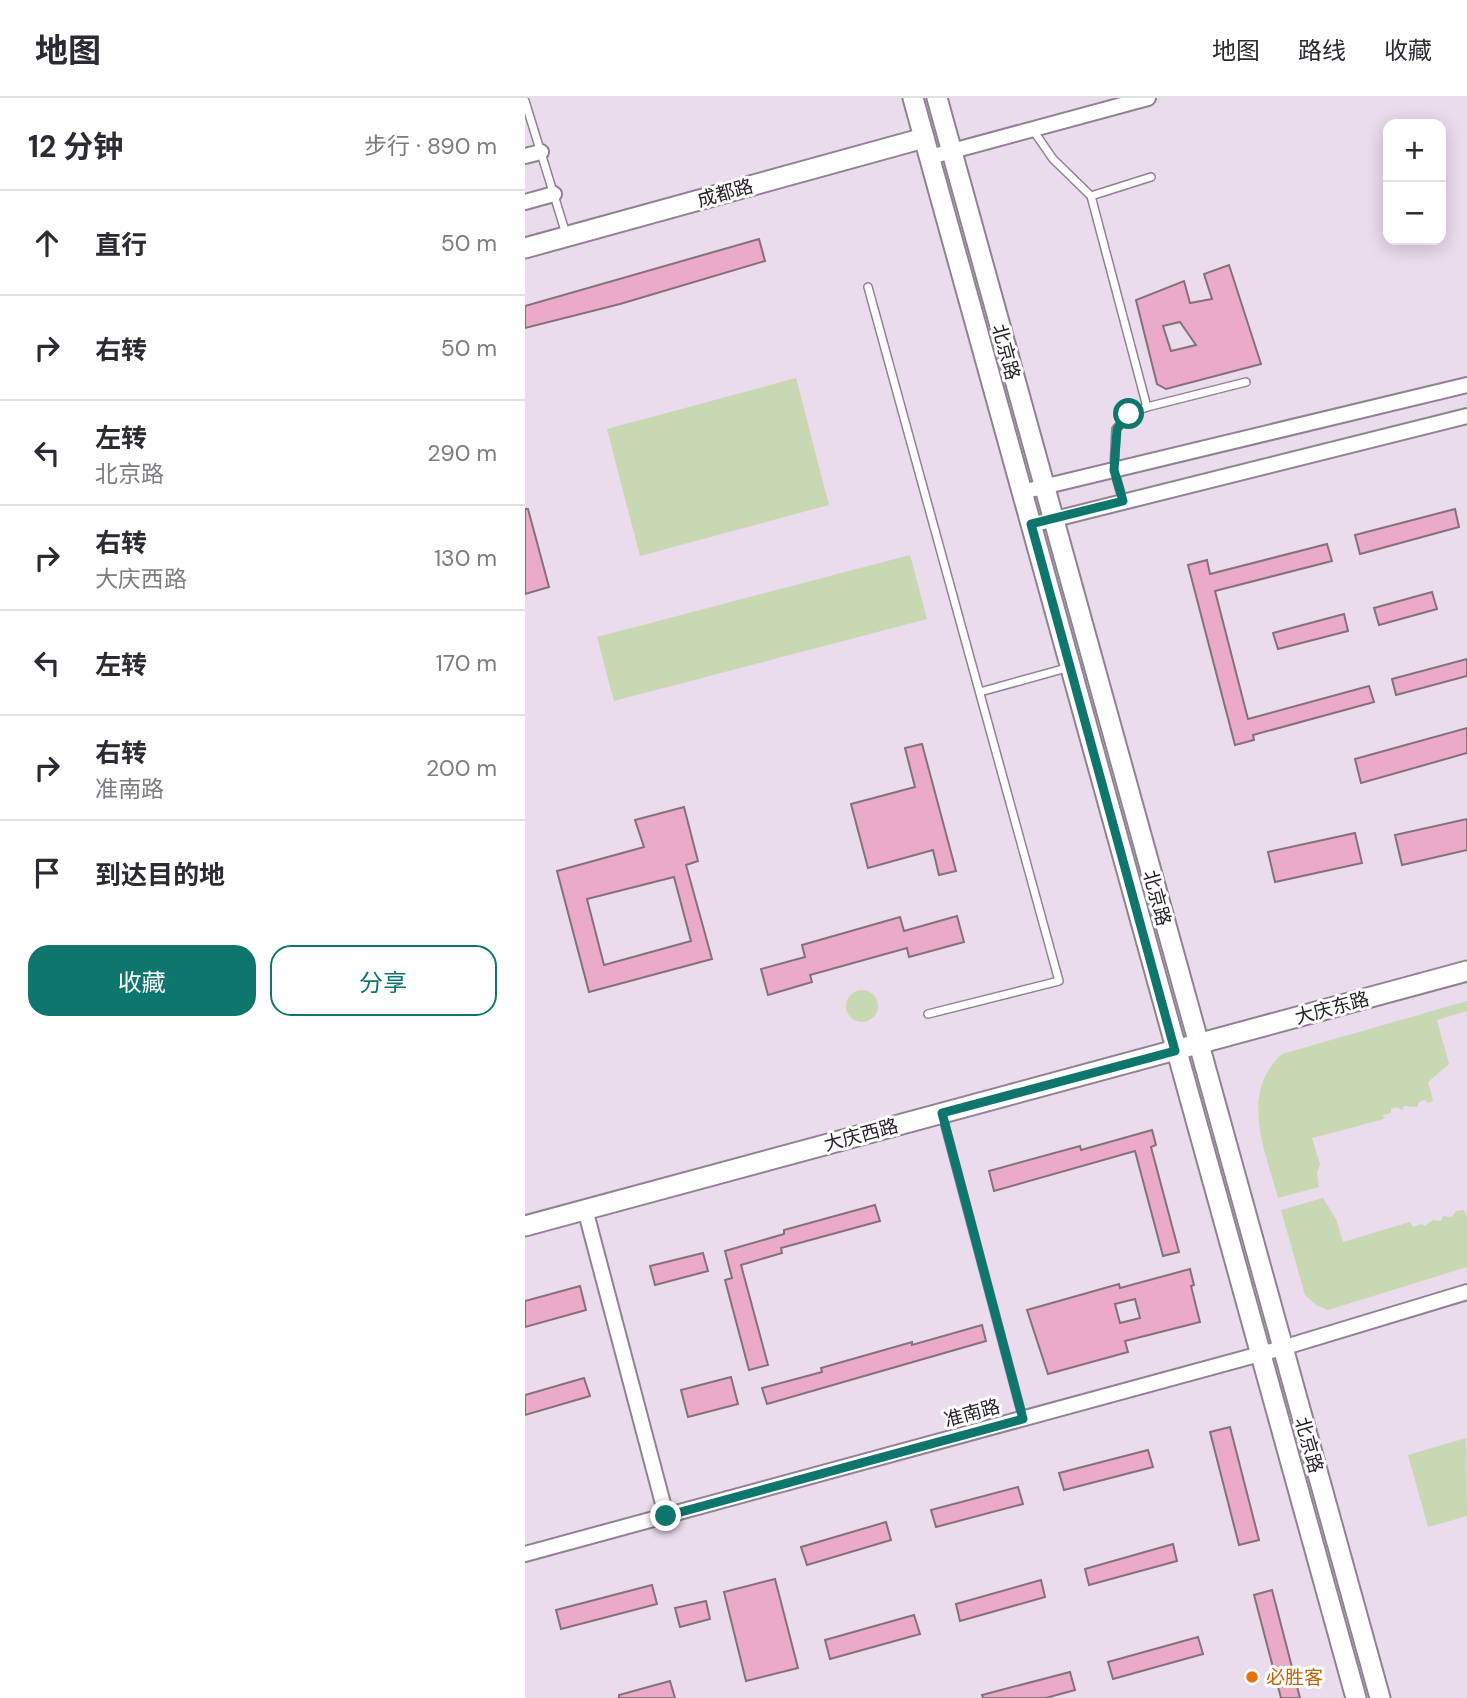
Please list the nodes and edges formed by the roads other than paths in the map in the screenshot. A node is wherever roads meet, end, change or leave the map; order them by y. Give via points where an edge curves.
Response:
1 (913, 98) edge
2 (937, 98) edge
3 (1148, 98) edge
4 (525, 101) edge
5 (1033, 129) junction
6 (924, 138) junction
7 (951, 151) junction
8 (541, 152) junction
9 (525, 156) edge
10 (930, 157) junction
11 (1151, 177) dead end
12 (554, 194) junction
13 (1091, 196) junction
14 (525, 202) edge
15 (567, 237) junction
16 (525, 248) edge
17 (868, 287) dead end
18 (1246, 382) dead end
19 (1467, 385) edge
20 (1147, 407) junction
21 (1467, 416) edge
22 (1114, 470) junction
23 (1044, 487) junction
24 (1022, 492) junction
25 (1123, 501) junction
26 (1052, 519) junction
27 (1031, 524) junction
28 (1070, 667) junction
29 (980, 692) junction
30 (1467, 971) edge
31 (928, 1014) dead end
32 (1197, 1045) junction
33 (1175, 1051) junction
34 (942, 1113) junction
35 (585, 1209) junction
36 (525, 1226) edge
37 (1467, 1292) edge
38 (1282, 1348) junction
39 (1260, 1354) junction
40 (1023, 1419) junction
41 (666, 1516) junction
42 (525, 1553) edge
43 (1356, 1698) edge
44 (1380, 1698) edge

1 - 6 main road, 北京路
2 - 7 main road, 北京路
3 - 5 street
4 - 8 lane
5 - 7 street
5 - 13 lane via 1053,159
6 - 10 main road, 北京路
6 - 15 main road, 成都路
7 - 10 street
7 - 23 main road, 北京路
8 - 9 street
8 - 12 lane
10 - 24 main road, 北京路
11 - 13 lane
12 - 14 street
12 - 15 lane
13 - 20 lane
15 - 16 main road, 成都路
17 - 29 lane
18 - 20 lane
19 - 22 street
20 - 22 lane via 1129,414 1117,429
21 - 25 street
22 - 23 street
22 - 25 lane
23 - 24 street
23 - 26 main road, 北京路
24 - 27 main road, 北京路
25 - 26 street
26 - 27 street
26 - 32 main road, 北京路
27 - 28 main road, 北京路
28 - 29 lane
28 - 33 main road, 北京路
29 - 31 lane via 1059,981
30 - 32 main road, 大庆东路
32 - 33 main road, 大庆西路
32 - 38 main road, 北京路
33 - 34 main road, 大庆西路
33 - 39 main road, 北京路
34 - 35 main road, 大庆西路
34 - 40 lane
35 - 36 main road, 大庆西路
35 - 41 street
37 - 38 street, 准南路
38 - 39 street, 准南路
38 - 44 main road, 北京路
39 - 40 street, 准南路
39 - 43 main road, 北京路
40 - 41 street, 准南路
41 - 42 street, 准南路

